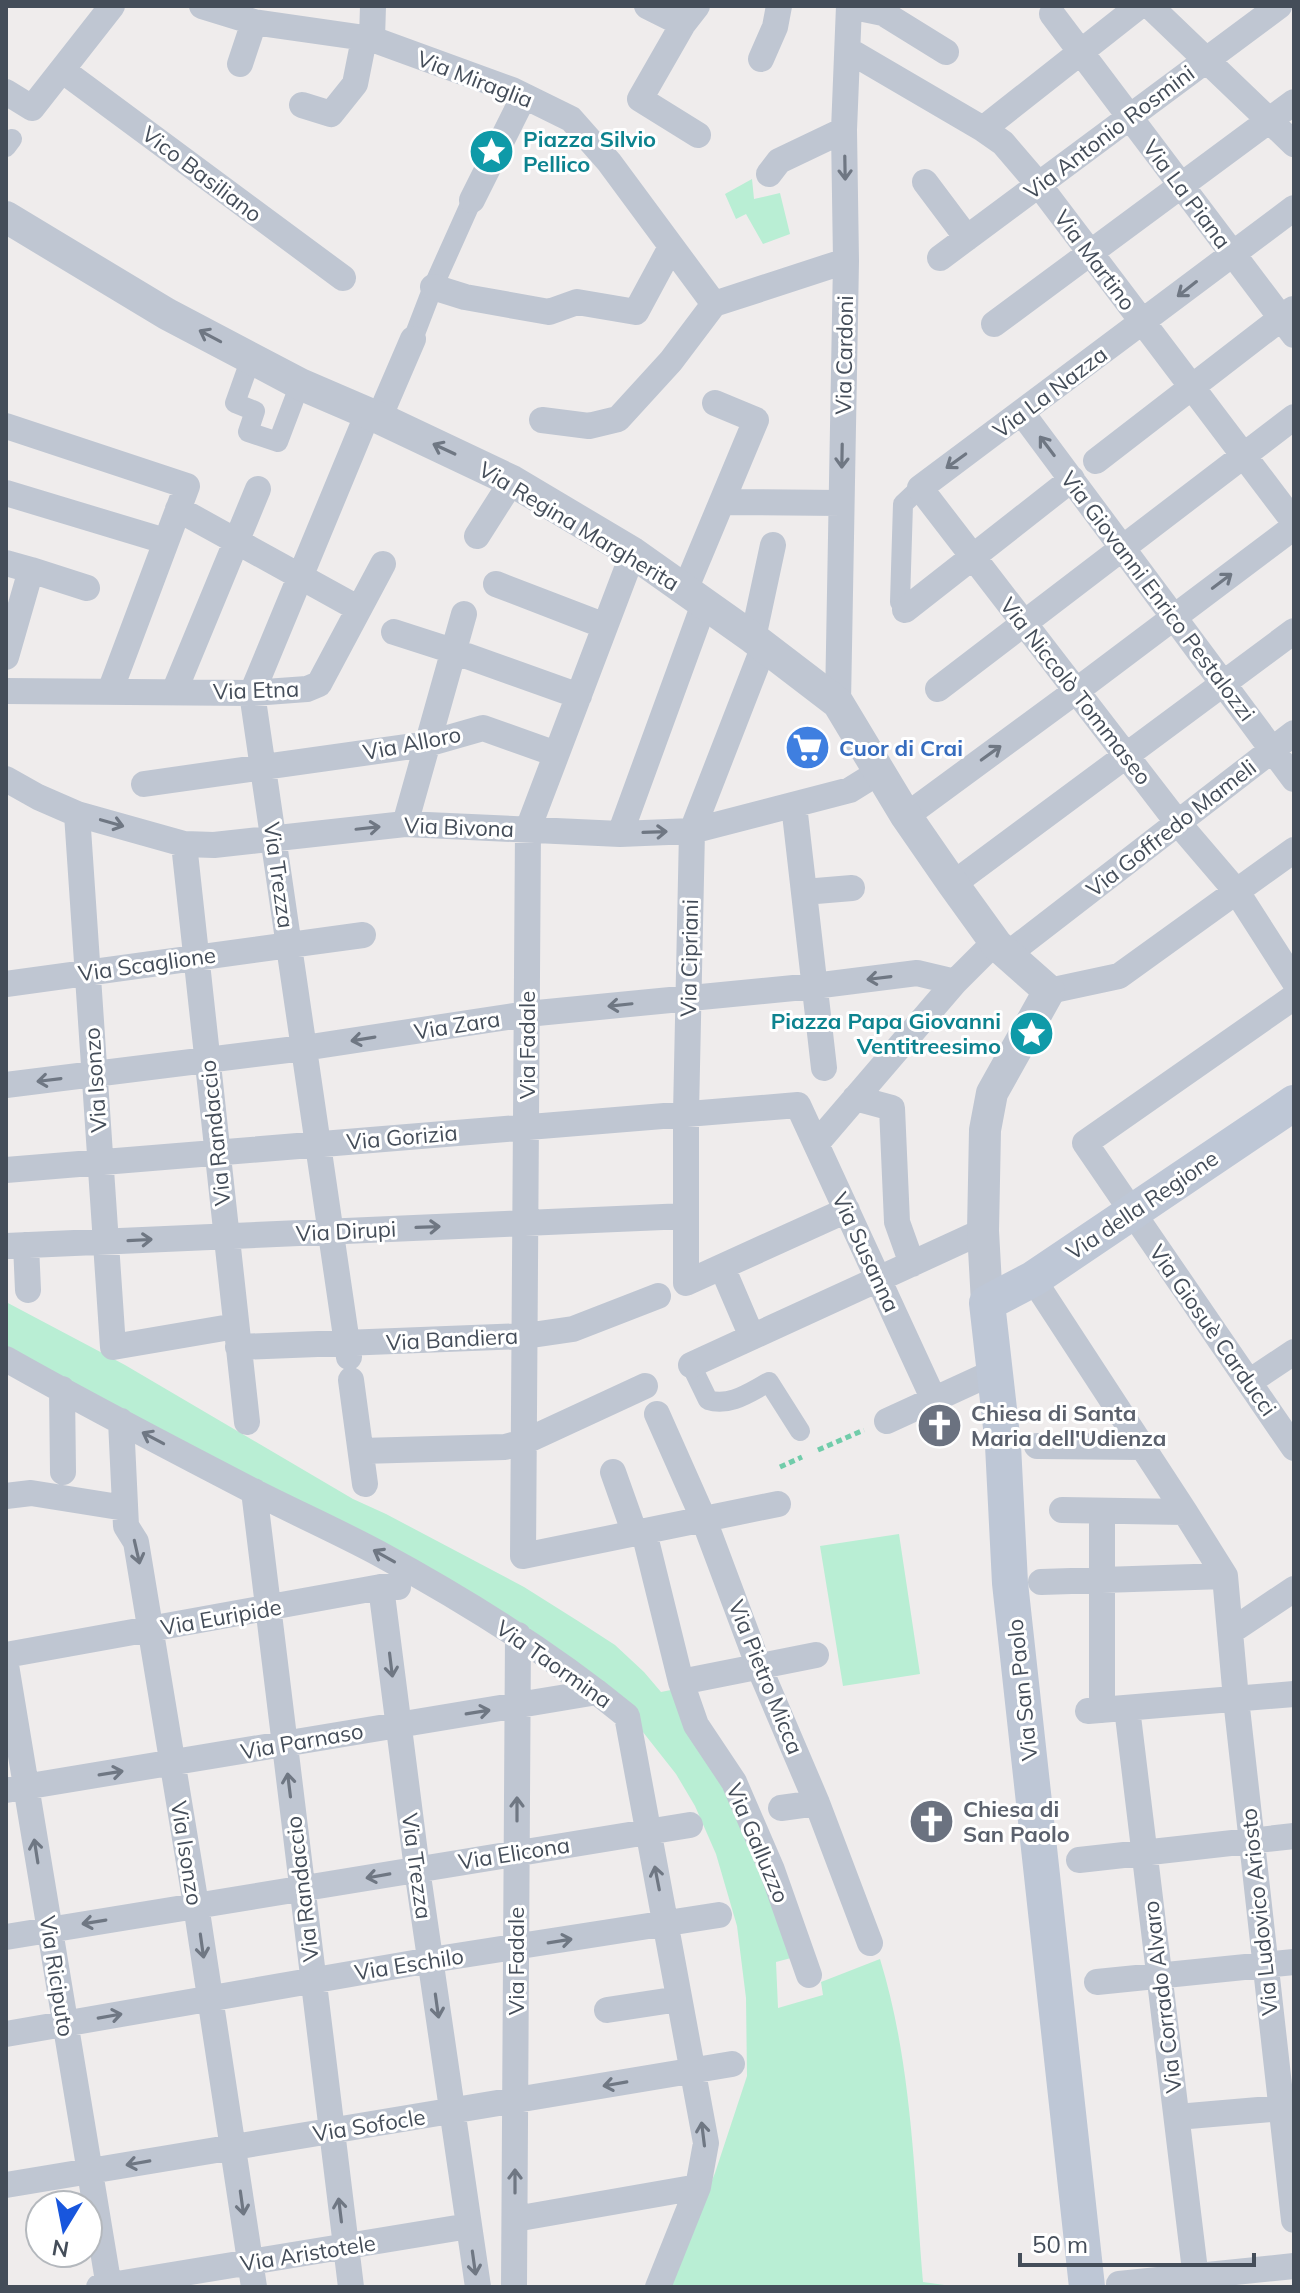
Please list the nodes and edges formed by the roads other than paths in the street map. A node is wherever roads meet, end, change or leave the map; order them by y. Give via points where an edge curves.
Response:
1 (112, 6) edge
2 (202, 6) edge
3 (373, 6) edge
4 (647, 6) edge
5 (779, 6) edge
6 (849, 6) edge
7 (1139, 6) edge
8 (1150, 6) edge
9 (1279, 6) edge
10 (1052, 14) dead end
11 (690, 15) edge
12 (254, 22) junction
13 (368, 39) junction
14 (848, 50) junction
15 (946, 52) dead end
16 (1080, 52) junction
17 (761, 59) dead end
18 (1206, 60) junction
19 (240, 64) dead end
20 (62, 70) junction
21 (6, 92) edge
22 (524, 96) junction
23 (1294, 102) edge
24 (302, 105) dead end
25 (1129, 117) junction
26 (1270, 120) junction
27 (983, 129) junction
28 (844, 130) junction
29 (698, 135) dead end
30 (1294, 144) edge
31 (769, 174) dead end
32 (925, 182) dead end
33 (1039, 185) junction
34 (1181, 185) junction
35 (472, 200) joint
36 (1294, 208) edge
37 (6, 217) edge
38 (967, 238) junction
39 (671, 247) junction
40 (1090, 253) junction
41 (1233, 254) junction
42 (940, 258) dead end
43 (846, 261) junction
44 (343, 278) dead end
45 (433, 287) junction
46 (714, 304) junction
47 (1290, 320) edge
48 (1143, 323) junction
49 (994, 324) dead end
50 (413, 339) joint
51 (251, 358) junction
52 (300, 384) junction
53 (1193, 388) junction
54 (715, 403) dead end
55 (1022, 413) junction
56 (374, 416) junction
57 (1294, 417) edge
58 (542, 420) dead end
59 (6, 426) edge
60 (1243, 456) junction
61 (1096, 461) dead end
62 (1072, 479) junction
63 (512, 481) junction
64 (920, 488) junction
65 (258, 489) dead end
66 (6, 493) edge
67 (182, 498) junction
68 (722, 502) junction
69 (841, 503) junction
70 (1294, 525) edge
71 (477, 536) dead end
72 (165, 541) junction
73 (236, 541) junction
74 (773, 545) dead end
75 (1123, 548) junction
76 (633, 553) junction
77 (973, 557) junction
78 (383, 564) dead end
79 (18, 566) edge
80 (299, 576) junction
81 (496, 584) dead end
82 (87, 588) dead end
83 (695, 597) junction
84 (359, 609) junction
85 (905, 610) joint
86 (464, 614) dead end
87 (1174, 617) junction
88 (11, 620) edge
89 (1024, 623) junction
90 (605, 626) junction
91 (1294, 631) edge
92 (394, 632) dead end
93 (758, 642) junction
94 (453, 651) junction
95 (6, 657) edge
96 (1223, 683) junction
97 (938, 689) dead end
98 (6, 691) edge
99 (110, 691) junction
100 (1076, 691) junction
101 (174, 692) junction
102 (252, 693) junction
103 (579, 696) junction
104 (838, 703) junction
105 (1294, 733) edge
106 (427, 744) junction
107 (1273, 750) junction
108 (556, 754) junction
109 (1126, 755) junction
110 (263, 768) junction
111 (879, 772) junction
112 (6, 779) edge
113 (1294, 779) edge
114 (144, 784) dead end
115 (794, 805) junction
116 (77, 814) junction
117 (906, 816) junction
118 (1178, 823) junction
119 (405, 824) junction
120 (528, 829) junction
121 (692, 831) junction
122 (620, 834) junction
123 (273, 837) junction
124 (184, 844) junction
125 (1294, 850) edge
126 (953, 884) junction
127 (852, 888) dead end
128 (804, 892) junction
129 (1237, 892) junction
130 (363, 935) dead end
131 (289, 945) junction
132 (1002, 949) junction
133 (197, 958) junction
134 (88, 973) junction
135 (1294, 981) edge
136 (955, 982) junction
137 (6, 984) edge
138 (814, 986) junction
139 (1049, 991) junction
140 (1294, 997) edge
141 (688, 999) junction
142 (527, 1014) junction
143 (304, 1048) junction
144 (208, 1060) junction
145 (824, 1068) dead end
146 (94, 1074) junction
147 (6, 1085) edge
148 (855, 1098) junction
149 (1294, 1103) edge
150 (798, 1105) joint
151 (686, 1114) junction
152 (526, 1127) junction
153 (318, 1144) junction
154 (816, 1144) junction
155 (217, 1153) junction
156 (100, 1162) junction
157 (6, 1170) edge
158 (847, 1210) junction
159 (1131, 1212) junction
160 (686, 1216) junction
161 (525, 1223) junction
162 (983, 1231) junction
163 (331, 1232) junction
164 (226, 1236) junction
165 (106, 1242) junction
166 (16, 1246) edge
167 (912, 1264) junction
168 (722, 1267) junction
169 (879, 1279) junction
170 (1033, 1279) junction
171 (28, 1290) dead end
172 (658, 1296) dead end
173 (987, 1303) junction
174 (237, 1336) junction
175 (525, 1336) junction
176 (752, 1337) junction
177 (113, 1347) joint
178 (1294, 1352) edge
179 (349, 1360) junction
180 (8, 1362) edge
181 (691, 1365) joint
182 (996, 1371) junction
183 (1249, 1382) junction
184 (645, 1386) dead end
185 (62, 1389) junction
186 (934, 1400) junction
187 (657, 1414) dead end
188 (121, 1421) junction
189 (887, 1421) road end
190 (247, 1422) dead end
191 (800, 1431) dead end
192 (524, 1442) junction
193 (1037, 1446) dead end
194 (1143, 1447) junction
195 (1294, 1448) edge
196 (361, 1451) junction
197 (63, 1472) dead end
198 (613, 1472) dead end
199 (365, 1484) dead end
200 (254, 1491) junction
201 (6, 1496) edge
202 (778, 1504) dead end
203 (125, 1508) junction
204 (1062, 1510) dead end
205 (1102, 1511) junction
206 (1185, 1512) junction
207 (704, 1520) junction
208 (640, 1533) junction
209 (1225, 1576) junction
210 (1102, 1580) junction
211 (1041, 1582) dead end
212 (437, 1586) junction
213 (381, 1587) junction
214 (1294, 1589) edge
215 (268, 1608) junction
216 (150, 1629) junction
217 (1230, 1632) junction
218 (518, 1635) junction
219 (6, 1655) edge
220 (816, 1655) dead end
221 (6, 1665) edge
222 (759, 1667) junction
223 (681, 1682) junction
224 (597, 1692) junction
225 (1294, 1694) edge
226 (1236, 1699) junction
227 (517, 1705) junction
228 (1106, 1710) junction
229 (399, 1725) junction
230 (284, 1744) junction
231 (172, 1762) junction
232 (16, 1788) edge
233 (817, 1803) junction
234 (781, 1808) dead end
235 (690, 1825) dead end
236 (648, 1831) junction
237 (1294, 1836) edge
238 (1251, 1841) junction
239 (517, 1853) junction
240 (1145, 1853) junction
241 (1079, 1860) dead end
242 (417, 1869) junction
243 (302, 1888) junction
244 (196, 1905) junction
245 (719, 1915) dead end
246 (665, 1924) junction
247 (49, 1929) junction
248 (6, 1937) edge
249 (870, 1943) dead end
250 (516, 1948) junction
251 (431, 1960) junction
252 (1294, 1962) edge
253 (1266, 1965) junction
254 (809, 1975) dead end
255 (1160, 1976) junction
256 (313, 1981) junction
257 (1097, 1982) dead end
258 (210, 1999) junction
259 (679, 1999) junction
260 (607, 2010) dead end
261 (64, 2024) junction
262 (6, 2034) edge
263 (732, 2064) dead end
264 (692, 2071) junction
265 (515, 2101) junction
266 (1288, 2107) edge
267 (452, 2111) junction
268 (1177, 2117) junction
269 (331, 2131) junction
270 (234, 2147) junction
271 (90, 2171) junction
272 (6, 2185) edge
273 (698, 2187) junction
274 (515, 2219) junction
275 (1294, 2220) edge
276 (469, 2226) junction
277 (345, 2247) junction
278 (1294, 2266) edge
279 (252, 2275) edge
280 (1196, 2282) edge
281 (106, 2286) edge
282 (1103, 2286) edge
283 (351, 2287) edge
284 (478, 2287) edge
285 (514, 2287) edge
286 (658, 2287) edge

1 - 20 street
2 - 12 street, Via Miraglia
3 - 13 street
4 - 11 street
5 - 17 street
6 - 14 street, Via Cardoni
6 - 15 street via 883,13
7 - 16 street
8 - 18 street
9 - 18 street, Via Antonio Rosmini
10 - 16 street, Via La Piana
11 - 29 street via 640,99
12 - 13 street, Via Miraglia
12 - 19 street
13 - 22 street, Via Miraglia
13 - 24 street via 355,84 331,114
14 - 27 street, Via Martino
14 - 28 street, Via Cardoni
16 - 25 street, Via La Piana
16 - 27 street
18 - 25 street, Via Antonio Rosmini
18 - 26 street
20 - 21 street via 32,108
20 - 44 street, Vico Basiliano
22 - 35 street
22 - 39 street, Via Miraglia via 571,119
23 - 26 street
25 - 33 street, Via Antonio Rosmini
25 - 34 street, Via La Piana
26 - 30 street
26 - 34 street
27 - 33 street, Via Martino via 1003,143
28 - 31 street via 779,161
28 -> 43 street, Via Cardoni
32 - 38 street
33 - 38 street, Via Antonio Rosmini
33 - 40 street, Via Martino
34 - 40 street
34 - 41 street, Via La Piana
35 - 45 street
36 - 41 street, Via La Nazza
51 -> 37 street, Via Regina Margherita
38 - 42 street, Via Antonio Rosmini
39 - 45 street via 636,312 577,302 549,312
39 - 46 street, Via Miraglia
40 - 48 street, Via Martino
40 - 49 street
41 - 47 street, Via La Piana
41 -> 48 street, Via La Nazza
43 - 46 street
43 -> 69 street, Via Cardoni
45 - 50 street
46 - 58 street via 618,419 589,426
47 - 53 street
48 - 53 street, Via Martino
48 - 55 street, Via La Nazza
50 - 56 street
51 - 52 street, Via Regina Margherita
51 - 52 street via 235,403 255,411 248,432 278,442
52 - 56 street, Via Regina Margherita
53 - 60 street, Via Martino
53 - 61 street
54 - 68 street via 756,420
62 -> 55 street, Via Giovanni Enrico Pestalozzi
55 -> 64 street, Via La Nazza
63 -> 56 street, Via Regina Margherita
56 - 80 street
57 - 60 street
59 - 67 street
60 - 70 street, Via Martino
60 - 75 street
62 - 75 street, Via Giovanni Enrico Pestalozzi
62 - 77 street
63 - 71 street
63 - 76 street, Via Regina Margherita
64 - 77 street, Via Niccolò Tommaseo
64 - 85 street via 903,504 900,602
65 - 73 street
66 - 72 street
67 - 72 street
67 - 73 street
68 - 69 street
68 - 83 street
69 - 104 street, Via Cardoni
87 -> 70 street
72 - 99 street
73 - 80 street
73 - 101 street
74 - 93 street, Via Cipriani
75 - 87 street, Via Giovanni Enrico Pestalozzi
75 - 89 street
76 - 83 street, Via Regina Margherita
76 - 90 street, Via Fadale
77 - 85 street
77 - 89 street, Via Niccolò Tommaseo
78 - 84 street, Via Etna
79 - 82 street
79 - 88 street
80 - 84 street
80 - 102 street
81 - 90 street
83 - 93 street, Via Regina Margherita
83 - 122 street
84 - 102 street, Via Etna via 319,684
86 - 94 street
87 - 96 street, Via Giovanni Enrico Pestalozzi
87 - 100 street
88 - 95 street
89 - 97 street
89 - 100 street, Via Niccolò Tommaseo
90 - 103 street, Via Fadale
91 - 96 street
92 - 94 street
93 - 104 street, Via Regina Margherita
93 - 121 street, Via Cipriani
94 - 103 street
94 - 106 street
96 - 107 street, Via Giovanni Enrico Pestalozzi
96 - 109 street
98 - 99 street, Via Etna
99 - 101 street, Via Etna
100 - 109 street, Via Niccolò Tommaseo
117 -> 100 street
101 - 102 street, Via Etna
102 - 110 street, Via Trezza
103 - 108 street, Via Fadale
104 - 111 street, Via Regina Margherita
105 - 107 street, Via Goffredo Mameli
106 - 108 street, Via Alloro via 483,728
106 - 110 street, Via Alloro
106 - 119 street
107 - 113 street, Via Giovanni Enrico Pestalozzi
107 - 118 street, Via Goffredo Mameli
108 - 120 street, Via Fadale
109 - 118 street, Via Niccolò Tommaseo
109 - 126 street
110 - 114 street, Via Alloro
110 - 123 street, Via Trezza
111 - 115 street, Via Bivona via 850,790
111 - 117 street, Via Regina Margherita
112 - 116 street, Via Bivona
115 - 121 street, Via Bivona
115 - 128 street
116 -> 124 street, Via Bivona
116 - 134 street, Via Isonzo
117 - 126 street, Via Regina Margherita
118 - 129 street, Via Niccolò Tommaseo
118 - 132 street, Via Goffredo Mameli via 1049,922
119 - 120 street, Via Bivona
123 -> 119 street, Via Bivona
120 - 122 street, Via Bivona
120 - 142 street, Via Fadale
122 -> 121 street, Via Bivona
121 - 141 street, Via Cipriani
123 - 124 street, Via Bivona
123 - 131 street, Via Trezza
124 - 133 street, Via Randaccio
125 - 129 street
126 - 132 street, Via Regina Margherita
127 - 128 street
128 - 138 street
129 - 135 street, Via Niccolò Tommaseo
129 - 139 street via 1119,976
130 - 131 street, Via Scaglione
131 - 133 street, Via Scaglione
131 - 143 street, Via Trezza
132 - 136 street, Via Goffredo Mameli via 984,953
132 - 139 street, Via Regina Margherita
133 - 134 street, Via Scaglione
133 - 144 street, Via Randaccio
134 - 137 street, Via Scaglione
134 - 146 street, Via Isonzo
136 -> 138 street, Via Zara via 917,973
136 - 148 street, Via Goffredo Mameli
138 - 141 street, Via Zara
138 - 145 street
139 - 162 street, Via San Paolo via 992,1093 985,1130
140 - 159 street, Via Giosuè Carducci via 1085,1143
141 -> 142 street, Via Zara
141 - 151 street, Via Cipriani
142 -> 143 street, Via Zara
142 - 152 street, Via Fadale
143 - 144 street, Via Zara
143 - 153 street, Via Trezza
144 - 146 street, Via Zara
144 - 155 street, Via Randaccio
146 -> 147 street, Via Zara
146 - 156 street, Via Isonzo
148 - 154 street, Via Goffredo Mameli
148 - 167 street via 892,1108 897,1222
149 - 159 main road, Via della Regione
150 - 151 street, Via Gorizia
150 - 154 street, Via Susanna
151 - 152 street, Via Gorizia
151 - 160 street, Via Cipriani
152 - 153 street, Via Gorizia
152 - 161 street, Via Fadale
153 - 155 street, Via Gorizia
153 - 163 street, Via Trezza
154 - 158 street, Via Susanna
155 - 156 street, Via Gorizia
155 - 164 street, Via Randaccio
156 - 157 street, Via Gorizia
156 - 165 street, Via Isonzo
158 - 168 street
158 - 169 street, Via Susanna
159 - 170 main road, Via della Regione
159 - 183 street, Via Giosuè Carducci
160 - 161 street, Via Dirupi
160 - 168 street, Via Cipriani via 686,1283
163 -> 161 street, Via Dirupi
161 - 175 street, Via Fadale
162 - 167 street
162 - 173 street, Via San Paolo
163 - 164 street, Via Dirupi
163 - 179 street, Via Trezza
165 -> 164 street, Via Dirupi
164 - 174 street, Via Randaccio
165 - 166 street, Via Dirupi
165 - 177 street, Via Isonzo
166 - 171 street
167 - 169 street
168 - 176 street
169 - 176 street
169 - 186 street, Via Susanna
170 - 173 main road, Via della Regione
170 - 194 street
172 - 175 street, Via Bandiera via 573,1329
173 - 182 main road, Via San Paolo
174 - 177 street, Via Bandiera
174 - 179 street, Via Bandiera
174 - 190 street, Via Randaccio
175 - 179 street, Via Bandiera
175 - 192 street, Via Fadale
176 - 181 street
178 - 183 street
179 - 196 street, Via Trezza
180 - 185 street, Via Taormina
181 - 191 street via 708,1400 719,1404 769,1382
182 - 186 street
182 - 282 main road, Via San Paolo via 1010,1583
183 - 195 street, Via Giosuè Carducci
184 - 192 street
185 - 188 street, Via Taormina
185 - 197 street
186 - 189 street
187 - 207 street, Via Pietro Micca
200 -> 188 street, Via Taormina
188 - 203 street, Via Isonzo
192 - 196 street
192 - 208 street, Via Fadale via 523,1556
193 - 194 street
194 - 206 street
196 - 199 street, Via Trezza
198 - 208 street, Via Galluzzo
212 -> 200 street, Via Taormina
200 - 215 street, Via Randaccio
201 - 203 street via 31,1493
202 - 207 street
203 -> 216 street, Via Isonzo
204 - 205 street
205 - 206 street
205 - 210 street, Via Corrado Alvaro
206 - 209 street
207 - 208 street
207 - 222 street, Via Pietro Micca
208 - 223 street, Via Galluzzo
209 - 210 street
209 - 217 street, Via Ludovico Ariosto
210 - 211 street
210 - 228 street, Via Corrado Alvaro
212 - 213 street, Via Euripide
212 - 218 street, Via Taormina
213 - 215 street, Via Euripide
213 -> 229 street, Via Trezza
214 - 217 street
215 - 216 street, Via Euripide
215 - 230 street, Via Randaccio
216 - 219 street, Via Euripide
216 - 231 street, Via Isonzo
217 - 226 street, Via Ludovico Ariosto
218 - 224 street, Via Taormina
218 - 227 street, Via Fadale
220 - 222 street
221 - 232 street, Via Riciputo
222 - 223 street
222 - 233 street, Via Pietro Micca
223 - 254 street, Via Galluzzo via 696,1725 734,1782
224 - 227 street, Via Parnaso
224 - 236 street, Via Taormina via 627,1716
225 - 226 street
226 - 228 street
226 - 238 street, Via Ludovico Ariosto
229 -> 227 street, Via Parnaso
239 -> 227 street, Via Fadale
228 - 240 street, Via Corrado Alvaro
229 - 230 street, Via Parnaso
229 - 242 street, Via Trezza
230 - 231 street, Via Parnaso
243 -> 230 street, Via Randaccio
232 -> 231 street, Via Parnaso
231 - 244 street, Via Isonzo
247 -> 232 street, Via Riciputo
233 - 234 street
233 - 249 street, Via Pietro Micca
235 - 236 street, Via Elicona
236 - 239 street, Via Elicona
246 -> 236 street, Via Taormina
237 - 238 street
238 - 240 street
238 - 253 street, Via Ludovico Ariosto
239 - 242 street, Via Elicona
239 - 250 street, Via Fadale
240 - 241 street
240 - 255 street, Via Corrado Alvaro
242 -> 243 street, Via Elicona
242 - 251 street, Via Trezza
243 - 244 street, Via Elicona
243 - 256 street, Via Randaccio
244 -> 247 street, Via Elicona
244 -> 258 street, Via Isonzo
245 - 246 street, Via Eschilo
250 -> 246 street, Via Eschilo
246 - 259 street, Via Taormina
247 - 248 street, Via Elicona
247 - 261 street, Via Riciputo
250 - 251 street, Via Eschilo
250 - 265 street, Via Fadale
251 - 256 street, Via Eschilo
251 -> 267 street, Via Trezza
252 - 253 street
253 - 255 street
253 - 266 street, Via Ludovico Ariosto
255 - 257 street
255 - 268 street, Via Corrado Alvaro
256 - 258 street, Via Eschilo
256 - 269 street, Via Randaccio
261 -> 258 street, Via Eschilo
258 - 270 street, Via Isonzo
259 - 260 street
259 - 264 street, Via Taormina
261 - 262 street, Via Eschilo
261 - 271 street, Via Riciputo
263 - 264 street, Via Sofocle
264 -> 265 street, Via Sofocle
273 -> 264 street, Via Taormina via 706,2143
265 - 267 street, Via Sofocle
274 -> 265 street, Via Fadale
266 - 268 street
266 - 275 street, Via Ludovico Ariosto
267 - 269 street, Via Sofocle
267 - 276 street, Via Trezza
268 - 280 street, Via Corrado Alvaro
269 - 270 street, Via Sofocle
277 -> 269 street, Via Randaccio
270 -> 271 street, Via Sofocle
270 -> 279 street, Via Isonzo
271 - 272 street, Via Sofocle
271 - 281 street, Via Riciputo
273 - 274 street
273 - 286 street, Via Taormina
274 - 285 street, Via Fadale
276 - 277 street, Via Aristotele
276 -> 284 street, Via Trezza
277 - 279 street, Via Aristotele
277 - 283 street, Via Randaccio
278 - 280 street
279 - 281 street, Via Aristotele
280 - 282 street

